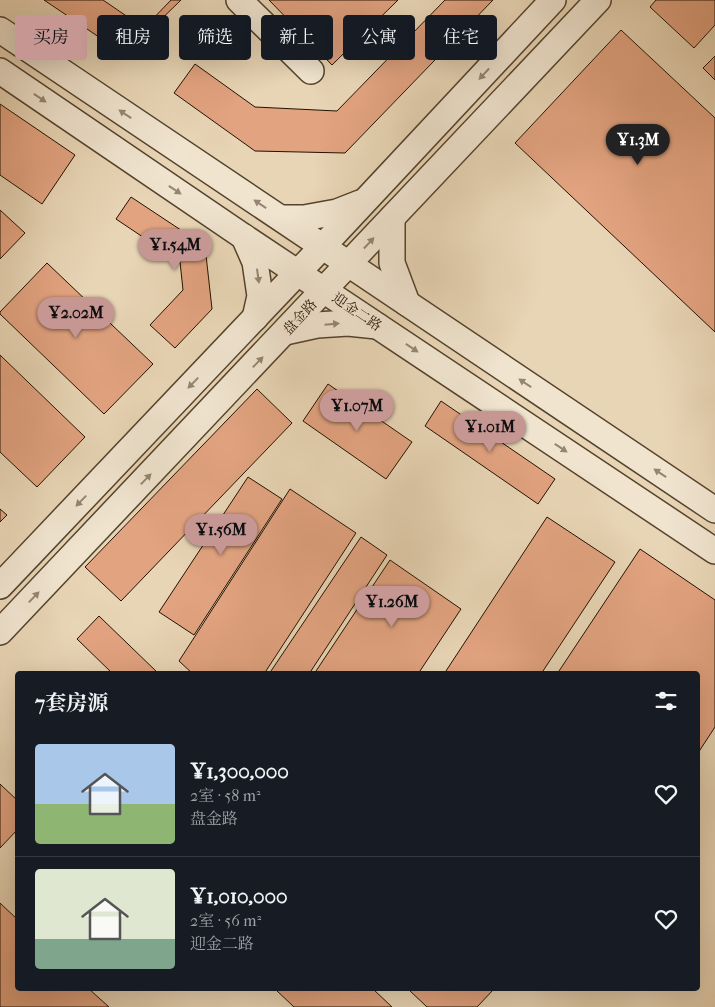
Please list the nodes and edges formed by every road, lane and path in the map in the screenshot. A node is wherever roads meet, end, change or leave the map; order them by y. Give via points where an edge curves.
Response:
1 (239, 0) edge
2 (554, 0) edge
3 (598, 0) edge
4 (0, 30) edge
5 (0, 71) edge
6 (310, 71) dead end
7 (367, 200) junction
8 (281, 218) junction
9 (392, 218) junction
10 (244, 237) junction
11 (323, 246) junction
12 (349, 264) junction
13 (298, 272) junction
14 (325, 290) junction
15 (407, 303) junction
16 (255, 318) junction
17 (380, 327) junction
18 (285, 332) junction
19 (715, 491) edge
20 (689, 493) junction
21 (715, 510) edge
22 (670, 521) junction
23 (715, 551) edge
24 (0, 586) edge
25 (0, 632) edge

1 - 6 street
2 -> 7 street
3 - 9 street, 盘金路
8 -> 4 street
5 -> 10 street, 迎金二路
7 - 8 street via 338,212
7 - 11 street
8 - 11 street
12 -> 9 street, 盘金路
9 - 15 street via 392,263
10 - 13 street, 迎金二路
10 -> 16 street via 255,262 260,296
11 - 12 street
11 - 13 street
12 - 14 street, 盘金路
12 - 15 street
13 - 14 street, 迎金二路
13 - 16 street
14 - 17 street, 迎金二路
14 - 18 street, 盘金路
20 -> 15 street
16 -> 24 street
18 -> 17 street via 348,323
17 -> 22 street, 迎金二路
25 -> 18 street, 盘金路
19 - 20 street
20 - 21 street
20 - 22 street
22 - 23 street, 迎金二路

